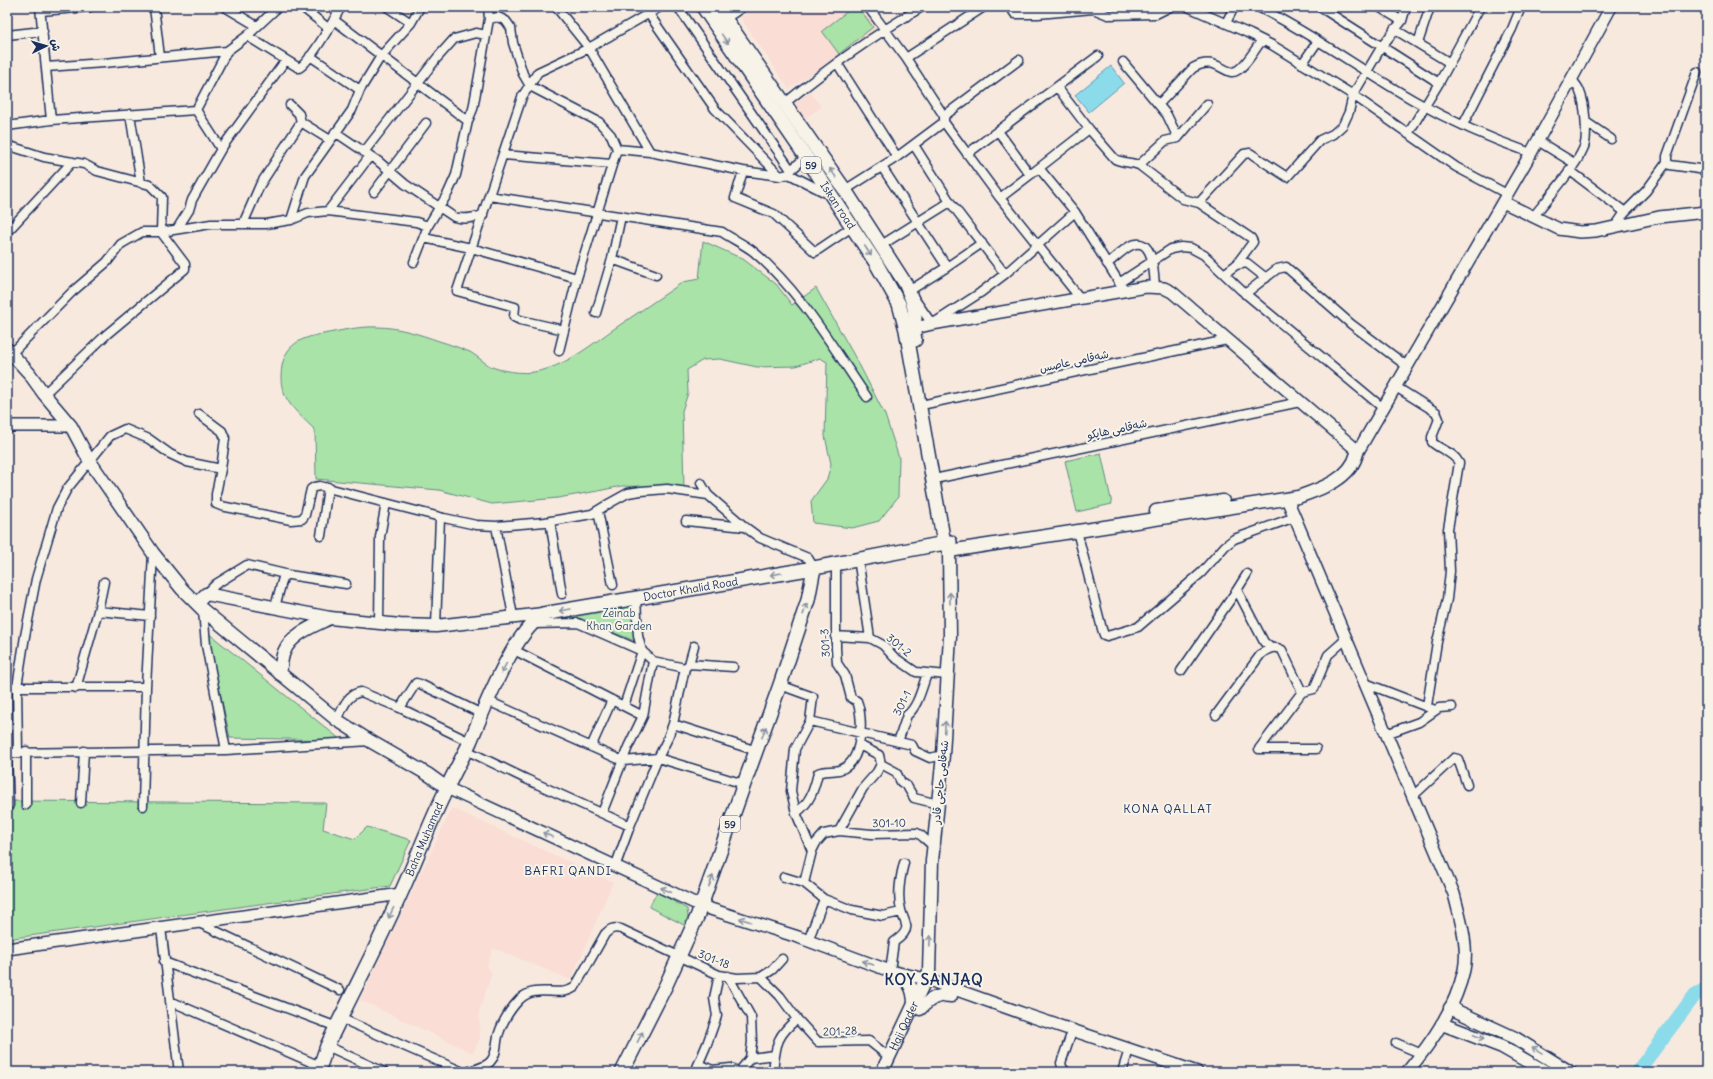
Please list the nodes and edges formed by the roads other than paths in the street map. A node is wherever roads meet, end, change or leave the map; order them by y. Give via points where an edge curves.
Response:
1 (90, 7) edge
2 (154, 7) edge
3 (225, 7) edge
4 (278, 7) edge
5 (302, 7) edge
6 (341, 7) edge
7 (387, 7) edge
8 (420, 7) edge
9 (488, 7) edge
10 (556, 7) edge
11 (660, 7) edge
12 (678, 7) edge
13 (703, 7) edge
14 (717, 7) edge
15 (743, 7) edge
16 (868, 7) edge
17 (922, 7) edge
18 (984, 7) edge
19 (1010, 7) edge
20 (1170, 7) edge
21 (1188, 7) edge
22 (1234, 7) edge
23 (1320, 7) edge
24 (1379, 7) edge
25 (1406, 7) edge
26 (1430, 7) edge
27 (1480, 7) edge
28 (1521, 7) edge
29 (1611, 7) edge
30 (1261, 8) edge
31 (41, 9) edge
32 (646, 10) edge
33 (489, 19) junction
34 (725, 19) junction
35 (334, 20) junction
36 (1402, 21) junction
37 (411, 22) junction
38 (1226, 23) junction
39 (257, 26) junction
40 (328, 28) junction
41 (886, 29) junction
42 (1394, 29) junction
43 (43, 31) junction
44 (7, 35) edge
45 (486, 35) junction
46 (247, 36) junction
47 (1262, 40) junction
48 (1318, 41) junction
49 (1418, 44) junction
50 (1382, 46) junction
51 (589, 48) junction
52 (227, 51) junction
53 (310, 56) junction
54 (381, 56) junction
55 (1098, 56) dead end
56 (160, 57) junction
57 (906, 58) junction
58 (1020, 60) dead end
59 (285, 61) junction
60 (837, 62) junction
61 (1123, 62) dead end
62 (1450, 63) junction
63 (1302, 64) junction
64 (46, 67) junction
65 (1368, 72) junction
66 (1697, 72) dead end
67 (1572, 79) junction
68 (418, 83) junction
69 (1439, 84) junction
70 (530, 86) junction
71 (1057, 87) junction
72 (360, 90) junction
73 (1353, 95) junction
74 (785, 103) junction
75 (1159, 104) junction
76 (1207, 104) dead end
77 (290, 105) dead end
78 (1425, 106) junction
79 (196, 110) junction
80 (130, 114) junction
81 (944, 119) junction
82 (51, 120) junction
83 (301, 122) junction
84 (468, 122) junction
85 (1586, 122) junction
86 (426, 123) dead end
87 (1463, 125) junction
88 (7, 126) edge
89 (1089, 129) junction
90 (998, 131) junction
91 (335, 132) junction
92 (1408, 134) junction
93 (1178, 138) junction
94 (1611, 139) dead end
95 (330, 140) junction
96 (1538, 141) junction
97 (7, 145) edge
98 (914, 145) junction
99 (221, 149) junction
100 (617, 149) junction
101 (650, 152) junction
102 (1531, 153) junction
103 (367, 154) junction
104 (967, 154) junction
105 (504, 155) junction
106 (806, 157) junction
107 (897, 157) junction
108 (72, 162) junction
109 (1667, 162) junction
110 (1574, 163) junction
111 (611, 164) junction
112 (1139, 165) junction
113 (882, 167) junction
114 (1039, 168) junction
115 (1569, 170) junction
116 (1706, 170) edge
117 (390, 171) junction
118 (742, 171) junction
119 (790, 172) junction
120 (1030, 175) junction
121 (780, 176) junction
122 (141, 183) junction
123 (845, 190) junction
124 (374, 192) dead end
125 (831, 195) junction
126 (489, 196) junction
127 (1000, 198) junction
128 (1505, 198) junction
129 (950, 202) junction
130 (1199, 203) junction
131 (439, 208) junction
132 (328, 211) junction
133 (597, 212) junction
134 (1074, 212) junction
135 (1625, 212) junction
136 (1706, 212) edge
137 (483, 215) junction
138 (621, 216) junction
139 (1533, 217) junction
140 (291, 220) junction
141 (917, 223) junction
142 (243, 224) junction
143 (428, 226) junction
144 (852, 227) junction
145 (1614, 228) junction
146 (177, 229) junction
147 (7, 232) edge
148 (161, 232) junction
149 (424, 238) junction
150 (982, 243) junction
151 (1037, 244) junction
152 (880, 246) junction
153 (471, 248) junction
154 (612, 259) junction
155 (1153, 260) junction
156 (414, 262) dead end
157 (1107, 264) junction
158 (1236, 265) junction
159 (947, 267) junction
160 (1005, 274) junction
161 (1224, 274) junction
162 (656, 275) dead end
163 (577, 278) junction
164 (1266, 278) junction
165 (1122, 287) junction
166 (1155, 287) junction
167 (909, 291) junction
168 (1245, 294) junction
169 (1080, 298) junction
170 (896, 300) junction
171 (596, 314) dead end
172 (932, 324) junction
173 (564, 330) junction
174 (909, 330) junction
175 (1227, 340) junction
176 (9, 351) edge
177 (559, 351) dead end
178 (1408, 367) junction
179 (1396, 387) junction
180 (44, 394) junction
181 (867, 397) dead end
182 (1300, 402) junction
183 (926, 404) junction
184 (1383, 408) junction
185 (200, 414) dead end
186 (7, 426) edge
187 (71, 426) junction
188 (1358, 452) junction
189 (89, 460) junction
190 (221, 469) junction
191 (939, 478) junction
192 (701, 483) dead end
193 (328, 488) junction
194 (708, 495) junction
195 (1289, 501) junction
196 (386, 503) junction
197 (598, 511) junction
198 (440, 517) junction
199 (550, 521) junction
200 (686, 521) dead end
201 (496, 526) junction
202 (745, 527) junction
203 (1077, 532) junction
204 (321, 536) dead end
205 (948, 545) junction
206 (153, 553) junction
207 (859, 565) junction
208 (836, 569) junction
209 (814, 570) junction
210 (284, 574) junction
211 (1247, 574) dead end
212 (104, 582) dead end
213 (346, 584) dead end
214 (613, 585) dead end
215 (1237, 590) junction
216 (206, 594) junction
217 (562, 594) dead end
218 (636, 598) junction
219 (200, 607) junction
220 (275, 607) junction
221 (98, 611) junction
222 (543, 614) junction
223 (150, 616) junction
224 (512, 616) junction
225 (330, 618) junction
226 (379, 624) junction
227 (531, 624) junction
228 (436, 626) junction
229 (835, 636) junction
230 (870, 638) junction
231 (1346, 639) junction
232 (694, 646) dead end
233 (1271, 648) junction
234 (514, 650) junction
235 (642, 651) junction
236 (653, 661) junction
237 (687, 666) junction
238 (733, 667) dead end
239 (1181, 671) dead end
240 (280, 674) junction
241 (927, 674) junction
242 (947, 675) junction
243 (1365, 683) junction
244 (780, 686) junction
245 (17, 687) junction
246 (146, 687) junction
247 (7, 688) edge
248 (76, 688) junction
249 (1302, 692) junction
250 (612, 700) junction
251 (488, 701) junction
252 (624, 706) junction
253 (1452, 707) dead end
254 (400, 708) junction
255 (1431, 708) junction
256 (482, 714) junction
257 (1216, 715) dead end
258 (643, 716) junction
259 (337, 720) junction
260 (810, 721) junction
261 (673, 724) junction
262 (861, 732) junction
263 (1386, 734) junction
264 (370, 742) junction
265 (898, 742) junction
266 (859, 745) junction
267 (468, 746) junction
268 (591, 747) junction
269 (1316, 749) dead end
270 (226, 750) junction
271 (84, 751) junction
272 (145, 751) junction
273 (756, 751) junction
274 (22, 752) junction
275 (7, 753) edge
276 (943, 755) junction
277 (7, 758) edge
278 (658, 758) junction
279 (623, 761) junction
280 (881, 764) junction
281 (744, 784) junction
282 (1467, 785) dead end
283 (447, 788) junction
284 (1413, 796) junction
285 (81, 803) dead end
286 (938, 804) junction
287 (9, 805) dead end
288 (26, 805) dead end
289 (143, 806) dead end
290 (602, 813) junction
291 (796, 814) junction
292 (630, 826) junction
293 (839, 831) junction
294 (933, 845) junction
295 (812, 851) junction
296 (904, 863) dead end
297 (615, 867) junction
298 (784, 877) dead end
299 (804, 883) junction
300 (400, 894) junction
301 (824, 899) junction
302 (702, 906) junction
303 (901, 912) junction
304 (199, 923) junction
305 (161, 928) junction
306 (808, 941) junction
307 (7, 949) edge
308 (680, 956) junction
309 (782, 959) dead end
310 (164, 962) junction
311 (890, 971) junction
312 (723, 976) junction
313 (760, 977) junction
314 (926, 979) junction
315 (340, 990) dead end
316 (951, 996) junction
317 (170, 1001) junction
318 (917, 1007) junction
319 (1450, 1008) junction
320 (797, 1019) junction
321 (339, 1022) junction
322 (1442, 1024) junction
323 (1070, 1037) junction
324 (1396, 1043) dead end
325 (327, 1046) junction
326 (1422, 1054) junction
327 (775, 1055) junction
328 (1127, 1056) junction
329 (889, 1057) junction
330 (750, 1058) junction
331 (699, 1064) junction
332 (319, 1069) edge
333 (179, 1072) edge
334 (384, 1072) edge
335 (463, 1072) edge
336 (467, 1072) edge
337 (622, 1072) edge
338 (695, 1072) edge
339 (739, 1072) edge
340 (773, 1072) edge
341 (882, 1072) edge
342 (891, 1072) edge
343 (1066, 1072) edge
344 (1122, 1072) edge
345 (1175, 1072) edge
346 (1197, 1072) edge
347 (1407, 1072) edge
348 (1546, 1072) edge
349 (1570, 1072) edge

1 - 31 street
2 - 56 street
3 - 39 street
4 - 39 street
5 - 40 street
6 - 35 street
7 - 37 street
8 - 37 street
9 - 33 street
10 - 51 street
11 - 32 street
12 - 119 street
13 -> 106 main road, Iskan road / 59
14 - 34 main road, Iskan road / 59
15 - 34 street
16 - 41 street
17 - 41 street
18 - 57 street
19 - 20 street via 1015,14 1093,10 1108,15 1156,14
21 - 38 street
22 - 38 street
23 - 50 street
24 - 36 street
25 - 36 street
26 - 49 street
27 - 62 street
28 - 87 street
29 - 67 street
30 - 48 street
31 - 43 street
32 - 51 street
32 - 121 street via 715,109
33 - 45 street
33 - 70 street via 506,20 511,28 523,74
34 - 74 main road, Iskan road / 59
35 - 40 street
35 - 54 street
36 - 42 street
37 - 54 street
38 - 47 street
39 - 46 street
40 - 53 street
41 - 57 street
41 - 60 street
42 - 49 street
42 - 50 street
43 - 44 street
43 - 64 street
45 - 68 street via 476,33 454,39
45 - 84 street via 473,109
46 - 52 street
46 - 59 street
47 - 63 street
47 - 75 street via 1236,72 1213,63 1200,64 1193,68
48 - 63 street
48 - 65 street
49 - 62 street
50 - 65 street
50 - 69 street
51 - 70 street via 538,72
51 - 101 street
52 - 56 street
52 - 79 street
53 - 59 street via 299,68
53 - 72 street
54 - 68 street
54 - 72 street
55 - 71 street
56 - 64 street
57 - 81 street
58 - 81 street
59 - 99 street
60 - 74 street
60 - 107 street
61 - 75 street
62 - 69 street
63 - 73 street
64 - 82 street
65 - 73 street
65 - 78 street
66 - 109 street via 1666,156
67 - 85 street via 1581,92
67 - 96 street
68 - 84 street
68 - 103 street
69 - 78 street
70 - 100 street via 599,122 611,135
70 - 105 street via 522,97
71 - 89 street
71 - 90 street
72 - 91 street via 352,110
73 - 92 street
73 - 130 street via 1343,125 1333,134 1320,140 1287,177 1250,153 1244,154
123 -> 74 main road, Iskan road / 59
75 - 93 street
76 - 93 street
77 - 83 street via 299,114
78 - 87 street
78 - 92 street
79 - 80 street
79 - 99 street
80 - 82 street
80 - 122 street
81 - 98 street
81 - 104 street
82 - 88 street
83 - 95 street
83 - 142 street via 260,186
84 - 131 street via 456,175
85 - 94 street
85 - 110 street via 1584,146
86 - 117 street
87 - 102 street
89 - 112 street via 1115,159
89 - 114 street
90 - 104 street
90 - 120 street
91 - 95 street
91 - 103 street
92 - 128 street
93 - 112 street via 1165,141
95 - 140 street via 305,176
96 - 102 street
96 - 110 street
97 - 108 street via 44,157
98 - 107 street
98 - 129 street
99 - 146 street
100 - 101 street
100 - 111 street
101 - 118 street
102 - 128 street
103 - 117 street
103 - 132 street
104 - 127 street
105 - 111 street
105 - 126 street
106 - 119 street
106 - 125 main road, Iskan road / 59
107 - 113 street
108 - 122 street
108 - 147 street
109 - 116 street via 1670,165
109 - 135 street via 1646,191
110 - 115 street
111 - 133 street
112 - 130 street via 1183,200
113 - 123 street
113 - 141 street
114 - 120 street
114 - 134 street
115 - 135 street
115 - 139 street
117 - 124 street
117 - 131 street
118 - 121 street
118 - 144 street via 735,198 774,214 815,252
119 - 121 street
119 - 125 street
120 - 127 street
122 - 148 street via 150,185 162,197
123 - 152 main road, Iskan road / 59
125 - 144 main road, Iskan road / 59
126 - 133 street
126 - 137 street
127 - 151 street
128 - 139 street
128 - 178 street
129 - 141 street
129 - 150 street
130 - 158 street via 1251,238 1253,242
131 - 137 street via 461,220
131 - 143 street
132 - 140 street via 308,213
132 - 143 street via 416,222
133 - 138 street
133 - 163 street
134 - 151 street
134 - 157 street
135 - 145 street
136 - 145 street via 1659,217
137 - 153 street
138 - 154 street
138 - 181 street via 722,232 752,251 796,294
139 - 145 street via 1559,229 1573,231 1596,232
140 - 142 street
141 - 152 street
141 - 159 street
142 - 146 street
143 - 149 street
144 -> 170 main road, Iskan road / 59
146 - 148 street
148 - 176 street via 142,232 121,244 107,262
148 - 180 street via 186,264 185,270 107,334
149 - 153 street
149 - 156 street
150 - 159 street
150 - 160 street
151 - 160 street
151 - 169 street
152 - 167 main road, Iskan road / 59
153 - 163 street
153 - 173 street via 457,291 515,307 514,317 520,320
154 - 162 street
154 - 171 street
155 - 157 street via 1142,245 1136,244
155 - 161 street via 1171,249 1191,248 1204,255
155 - 165 street
155 - 166 street
157 - 165 street
158 - 161 street
158 - 164 street via 1247,263
159 - 167 street
160 - 172 street via 980,294
161 - 168 street
163 - 173 street
164 - 168 street
164 - 178 street via 1277,269 1286,267 1351,324
165 - 166 street
165 - 169 street
166 - 175 street via 1172,292
167 - 170 main road
167 - 172 street
167 - 174 main road, Iskan road / 59 via 914,313
168 - 184 street
169 - 172 street
170 - 174 main road, Iskan road / 59
172 - 174 street
173 - 177 street
174 - 183 main road, 59
174 - 205 main road, 59
175 - 182 street
175 - 183 street, شه‌قامی عاصس
176 - 180 main road via 29,372
178 - 179 street
179 - 184 street
179 - 255 street via 1436,412 1439,419 1432,442 1457,458 1459,462 1448,529 1450,571 1447,599 1437,642
180 - 187 main road
182 - 188 street
182 - 191 street, شه‌قامی هایكو
183 - 191 main road, 59
184 - 188 street
185 - 190 street via 222,431 225,438
186 - 187 street
187 - 189 main road
188 - 195 main road via 1349,463 1327,479
189 - 190 street via 110,436 126,429 149,439 187,462
189 - 206 main road
189 - 245 street via 62,496 47,539 36,579
190 - 193 street via 216,504 291,520 302,519 306,515 311,489
191 - 205 main road, 59
192 - 194 street
193 - 196 street
193 - 204 street
194 - 197 street via 667,489 641,491 610,502
194 - 202 street
195 - 203 main road
195 - 203 street via 1225,546 1201,573 1138,627 1107,636 1102,629
195 - 205 main road via 1064,526
195 - 231 street
196 - 198 street
196 - 226 street via 380,537
197 - 199 street
197 - 214 street
198 - 201 street via 476,525
198 - 228 street
199 - 201 street
199 - 217 street
200 - 202 street
201 - 224 street
202 - 209 street via 760,538 808,558
203 - 205 main road
205 - 207 main road
205 - 209 main road
242 -> 205 main road, شەقامی حاجی قادر via 950,636
206 - 219 main road
206 - 223 street
207 - 208 main road
207 - 230 street
208 - 209 main road
208 - 229 street, 301-3
209 -> 218 main road, Doctor Khalid Road
244 -> 209 main road, 59 via 808,600
210 - 213 street
210 - 216 street via 247,565 216,584
210 - 220 street
211 - 215 street
212 - 221 street
215 - 233 street via 1264,642
215 - 239 street
216 - 219 main road
216 - 220 main road
218 -> 222 main road, Doctor Khalid Road
218 - 235 street via 638,636
219 - 240 main road
219 - 270 street
220 - 225 main road
221 - 223 street
221 - 248 street
222 - 224 main road
222 - 227 main road, Baha Muhamad
223 - 246 street
224 - 228 main road
225 - 226 main road
225 - 240 main road via 292,640 284,652
226 - 228 main road
227 - 234 main road, Baha Muhamad
227 - 235 street via 578,624
229 - 230 street, 301-2
229 - 262 street, 301-3 via 837,663 845,675 852,698 857,701 860,709
230 - 241 street, 301-2 via 883,645 901,663 916,672
231 - 243 street
231 - 249 street via 1328,655 1314,689
232 - 237 street
233 - 249 street via 1282,650
233 - 257 street via 1261,654
234 - 250 street
234 -> 251 main road, Baha Muhamad
235 - 236 street
235 - 252 street
236 - 237 street
236 - 258 street
237 - 238 street
237 - 261 street
240 - 259 main road
241 - 242 street, 301-2
241 - 265 street, 301-1 via 918,699 907,715
276 -> 242 main road, شەقامی حاجی قادر
243 - 255 street
243 - 263 street
244 - 260 street via 813,697
273 -> 244 main road, 59
245 - 247 street
245 - 248 street
245 - 274 street
246 - 248 street
246 - 272 street
249 - 269 street via 1259,749
250 - 252 street
250 - 268 street
251 - 256 main road, Baha Muhamad
251 - 268 street
252 - 258 street
253 - 255 street
254 - 256 street via 416,683
254 - 259 street via 370,694 355,693 349,696
254 - 267 street
255 - 263 street via 1419,722
256 - 267 main road, Baha Muhamad
258 - 279 street
259 - 264 main road
260 - 262 street
260 - 291 street via 795,749 791,791
261 - 273 street
261 - 278 street
262 - 265 street
262 - 266 street, 301-3
263 - 284 street
264 - 270 street
264 - 283 main road
265 - 276 street via 912,745 915,751 930,758
266 - 280 street via 879,755
266 - 291 street, 301-3 via 849,765 839,770 818,773 813,795
267 - 283 main road, Baha Muhamad
267 - 290 street via 526,779
268 - 279 street
270 - 272 street
271 - 272 street
271 - 274 street
271 - 285 street
272 - 289 street
273 - 281 main road, 59
274 - 275 street
274 - 288 street
276 - 286 main road, شەقامی حاجی قادر
277 - 287 street
278 - 279 street
278 - 281 street
278 - 292 street
279 - 290 street
280 - 286 street via 896,772 914,798
280 - 293 street via 863,788
302 -> 281 main road, 59
282 - 284 street via 1458,759 1454,758
297 -> 283 street
283 - 300 main road, Baha Muhamad
284 - 319 street via 1454,894 1461,920 1465,946 1464,970
286 - 294 main road, شەقامی حاجی قادر
290 - 292 street
291 - 295 street
292 - 297 street
293 - 294 street, 301-10 via 872,834 917,833
293 - 295 street via 824,834
314 -> 294 main road, شەقامی حاجی قادر via 929,972
295 - 299 street
296 - 303 street via 900,877
302 -> 297 street
298 - 299 street
299 - 301 street
300 - 304 street
300 -> 321 main road, Baha Muhamad
301 - 303 street via 852,910 883,916
301 - 306 street
306 -> 302 street
302 - 308 main road, 59
303 - 311 street via 906,924 905,931 902,937 894,942
304 - 305 street
304 - 315 street
305 - 307 street
305 - 310 street
311 -> 306 street
308 - 312 street, 301-18
308 - 336 street, 301-18 via 616,927 610,929 575,987 571,991 544,990 525,995 506,1018 499,1033 493,1059 485,1066
337 -> 308 main road, 59
309 - 313 street via 772,970
310 - 317 street
310 - 321 street
311 - 314 street
311 - 318 main road via 908,981
312 - 313 street, 301-18
312 - 330 street via 739,994 751,1016
312 - 331 street via 714,998 716,1016
313 - 320 street, 201-28 via 780,996
314 - 316 street via 937,992
314 - 318 main road, Haji Qader
314 - 346 street
316 - 318 main road via 937,996
316 - 323 street
317 - 332 street
317 - 333 street
318 - 329 main road, Haji Qader
318 - 342 main road, Haji Qader
319 - 322 street
349 -> 319 main road via 1515,1038
320 - 327 street via 778,1039
320 - 329 street, 201-28 via 818,1042 869,1041
321 - 325 main road, Baha Muhamad
321 - 335 street
322 - 326 street
322 -> 348 main road via 1502,1047
323 - 328 street
323 - 343 street via 1061,1063
324 - 326 street
325 - 332 main road, Baha Muhamad
325 - 334 street
326 - 347 street
327 - 330 street
327 - 340 street
328 - 344 street
328 - 345 street
329 - 341 main road, Haji Qader
330 - 339 street
331 - 338 street
331 - 339 street via 712,1070 732,1068

